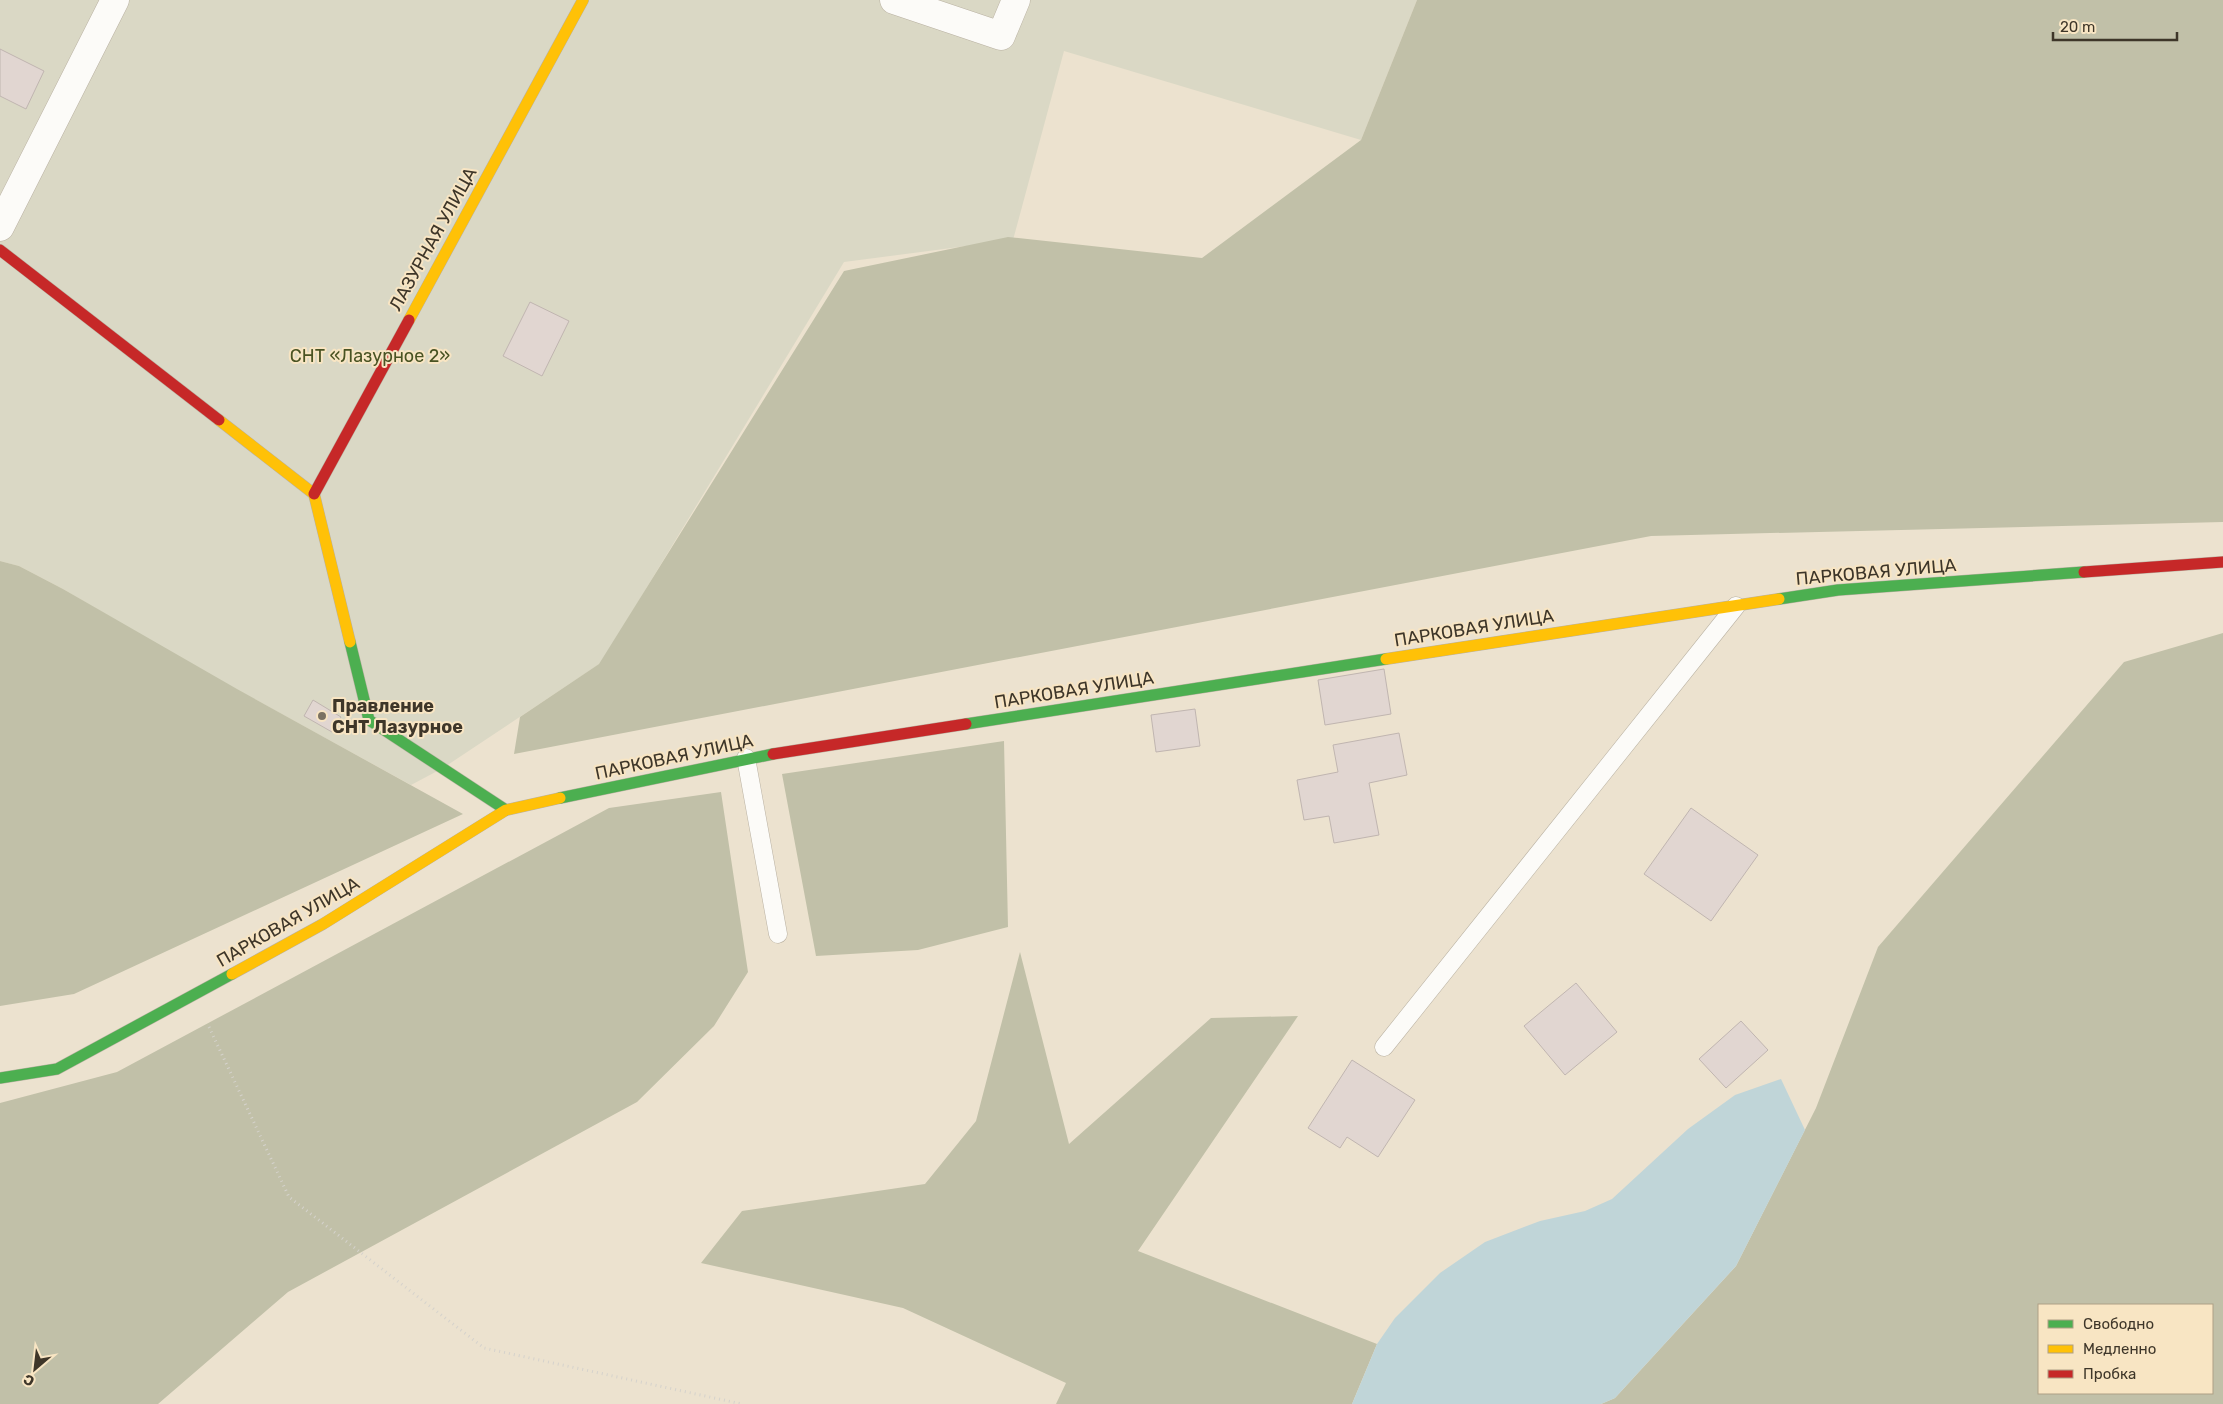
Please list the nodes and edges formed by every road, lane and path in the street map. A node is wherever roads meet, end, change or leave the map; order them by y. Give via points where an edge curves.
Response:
1 (115, 0) edge
2 (583, 0) edge
3 (894, 0) edge
4 (1016, 0) edge
5 (0, 227) edge
6 (0, 250) edge
7 (314, 494) junction
8 (2223, 562) edge
9 (1736, 606) junction
10 (746, 758) junction
11 (506, 810) junction
12 (778, 934) dead end
13 (194, 995) junction
14 (1384, 1047) dead end
15 (0, 1078) edge
16 (742, 1404) edge

1 - 5 street
2 - 7 street, ЛАЗУРНАЯ УЛИЦА
3 - 4 street via 1002,36
6 - 7 street
7 - 11 street via 369,720
8 - 9 street, ПАРКОВАЯ УЛИЦА via 1838,590
9 - 10 street, ПАРКОВАЯ УЛИЦА
9 - 14 lane
10 - 11 street, ПАРКОВАЯ УЛИЦА
10 - 12 lane
11 - 13 street, ПАРКОВАЯ УЛИЦА via 324,924
13 - 15 street, ПАРКОВАЯ УЛИЦА via 57,1070
13 - 16 path via 288,1197 484,1348

